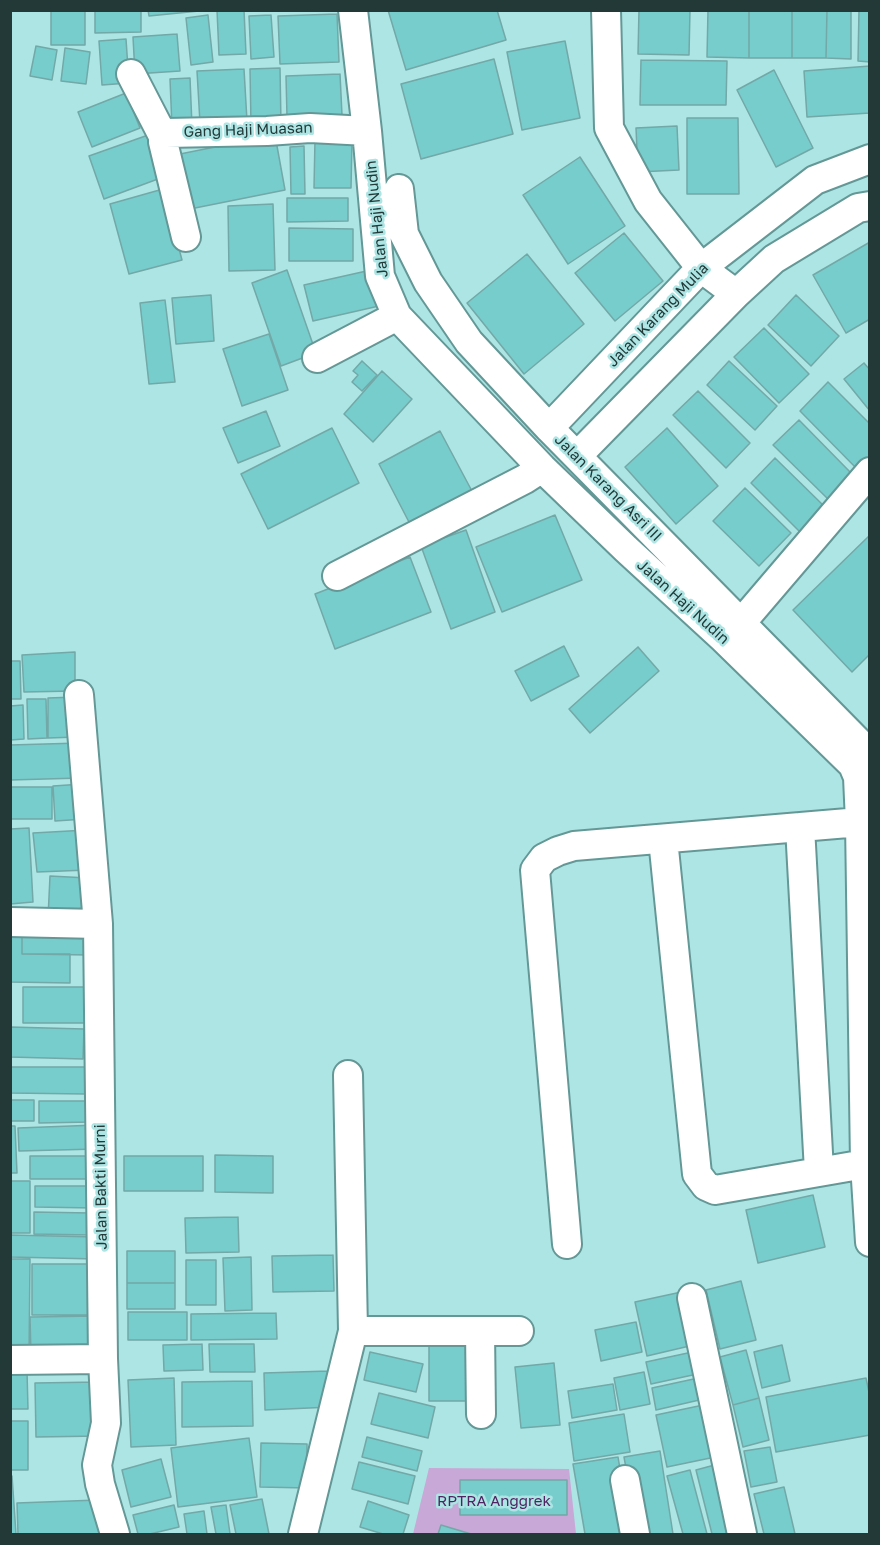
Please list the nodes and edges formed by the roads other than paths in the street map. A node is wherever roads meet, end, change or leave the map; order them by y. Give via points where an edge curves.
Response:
1 (353, 10) edge
2 (606, 10) edge
3 (131, 74) dead end
4 (367, 131) junction
5 (162, 136) junction
6 (870, 159) edge
7 (399, 189) dead end
8 (870, 206) edge
9 (186, 237) dead end
10 (701, 268) junction
11 (736, 294) junction
12 (397, 316) junction
13 (317, 358) dead end
14 (549, 428) junction
15 (578, 455) junction
16 (542, 468) junction
17 (870, 472) edge
18 (337, 576) dead end
19 (741, 623) junction
20 (79, 695) dead end
21 (870, 754) edge
22 (860, 822) junction
23 (800, 827) junction
24 (663, 839) junction
25 (10, 922) edge
26 (98, 924) junction
27 (348, 1075) dead end
28 (819, 1171) junction
29 (866, 1172) edge
30 (870, 1242) edge
31 (567, 1244) dead end
32 (692, 1298) dead end
33 (353, 1330) junction
34 (480, 1331) junction
35 (519, 1331) dead end
36 (104, 1359) junction
37 (10, 1360) edge
38 (482, 1414) dead end
39 (625, 1480) dead end
40 (115, 1534) edge
41 (303, 1534) edge
42 (635, 1534) edge
43 (742, 1534) edge

1 - 4 street, Jalan Haji Nudin
2 - 10 street via 609,128 648,201
3 - 5 street
4 - 5 street, Gang Haji Muasan via 310,128
4 - 12 street, Jalan Haji Nudin via 380,276
5 - 9 street, Gang Haji Muasan
6 - 10 street, Jalan Karang Mulia via 815,180
7 - 14 street, Jalan Karang Asri III via 404,234 428,282 469,342
8 - 11 street via 858,208 774,259
10 - 11 street
10 - 14 street, Jalan Karang Mulia
11 - 15 street
12 - 13 street
12 - 16 street, Jalan Haji Nudin
14 - 15 street, Jalan Karang Asri III
15 - 19 street, Jalan Karang Asri III
16 - 18 street
16 - 22 street, Jalan Haji Nudin via 853,765 858,777
17 - 19 street
19 - 21 street, Jalan Karang Asri III
20 - 26 street, Jalan Bakti Murni
22 - 23 street
22 - 29 street, Jalan Haji Nudin
23 - 24 street
23 - 28 street
24 - 28 street via 697,1174 715,1190
24 - 31 street via 573,846 544,858 535,870
25 - 26 street
26 - 36 street, Jalan Bakti Murni
27 - 33 street
28 - 29 street
29 - 30 street, Jalan Haji Nudin
32 - 43 street
33 - 34 street
33 - 41 street
34 - 35 street
34 - 38 street
36 - 37 street
36 - 40 street, Jalan Bakti Murni via 106,1423 97,1465
39 - 42 street

